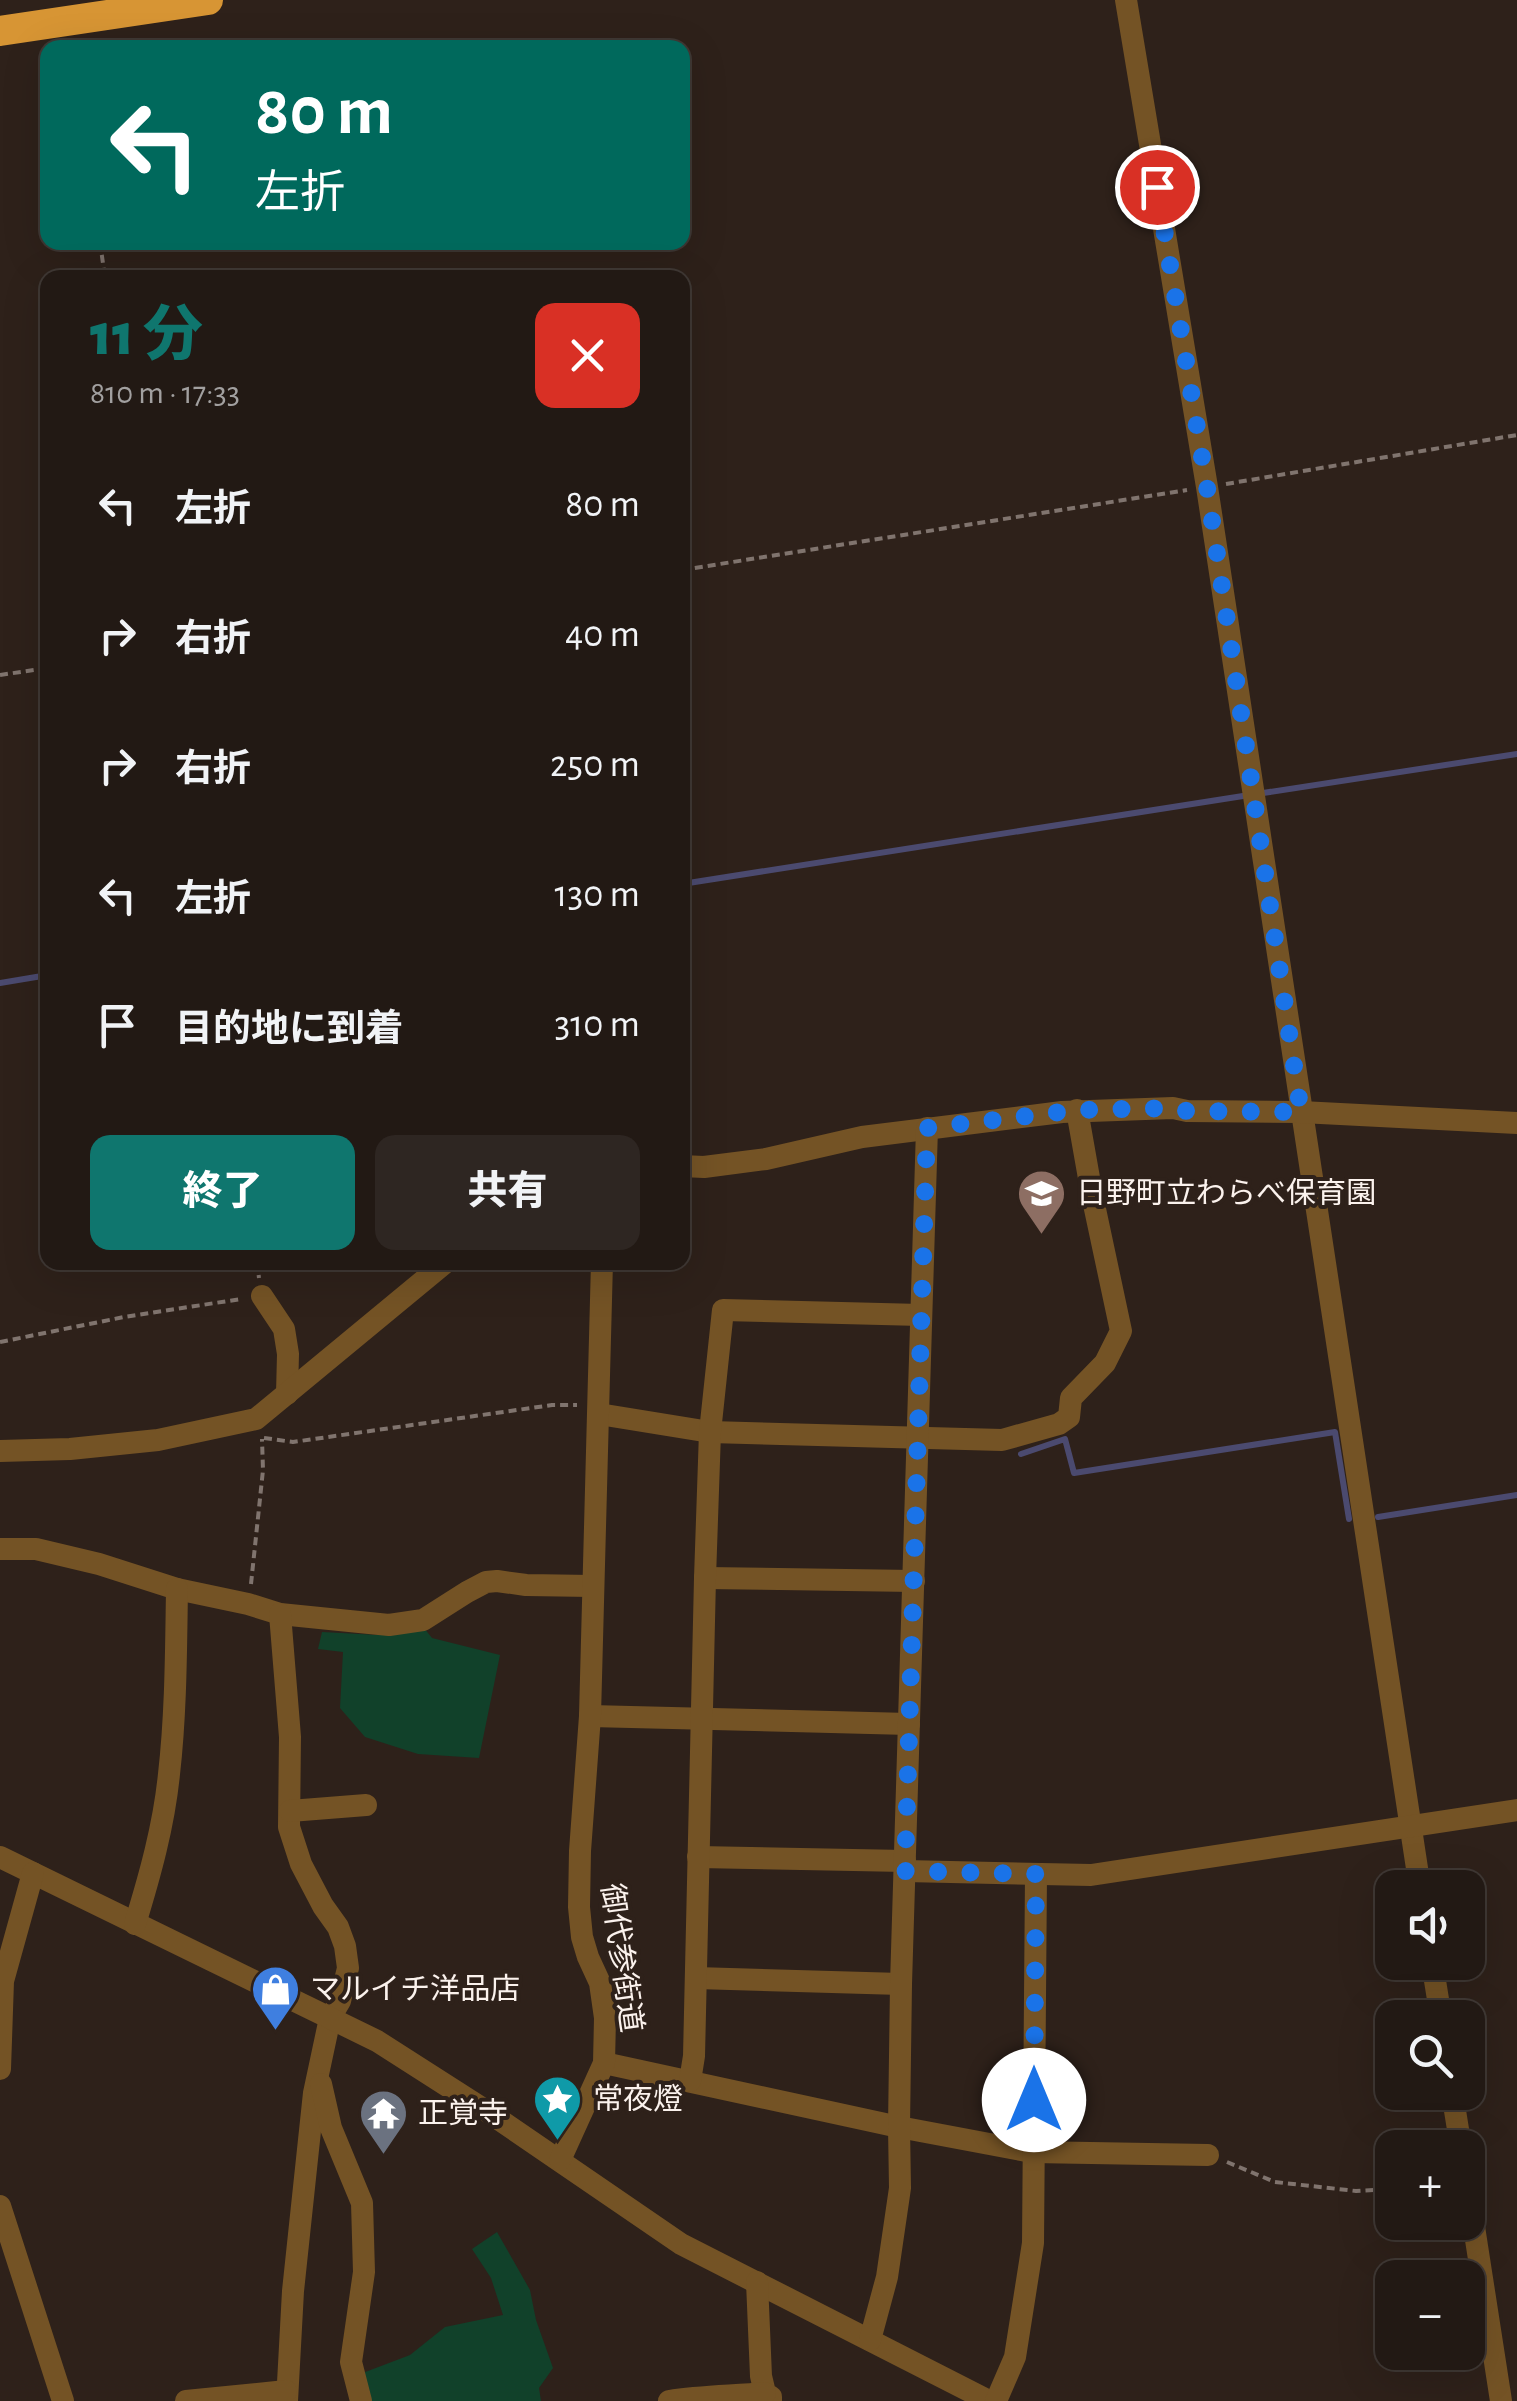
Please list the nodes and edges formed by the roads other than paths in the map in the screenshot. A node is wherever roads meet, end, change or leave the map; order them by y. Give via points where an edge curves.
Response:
1 (208, 0) edge
2 (1126, 0) edge
3 (0, 30) edge
4 (1077, 1110) junction
5 (1301, 1112) junction
6 (1517, 1123) edge
7 (927, 1128) junction
8 (690, 1166) edge
9 (436, 1270) edge
10 (602, 1270) edge
11 (262, 1296) road end
12 (921, 1315) junction
13 (288, 1394) junction
14 (599, 1414) junction
15 (710, 1432) junction
16 (918, 1437) junction
17 (0, 1450) edge
18 (0, 1548) edge
19 (704, 1578) junction
20 (914, 1580) junction
21 (592, 1586) junction
22 (177, 1589) junction
23 (280, 1614) junction
24 (590, 1716) junction
25 (703, 1719) junction
26 (909, 1724) junction
27 (366, 1805) dead end
28 (1517, 1810) edge
29 (290, 1811) junction
30 (1411, 1828) junction
31 (0, 1857) edge
32 (698, 1857) junction
33 (905, 1866) junction
34 (1417, 1870) edge
35 (33, 1873) junction
36 (1036, 1874) junction
37 (135, 1924) junction
38 (696, 1978) junction
39 (901, 1984) junction
40 (330, 2018) junction
41 (604, 2063) junction
42 (0, 2069) edge
43 (318, 2071) junction
44 (690, 2082) junction
45 (899, 2127) junction
46 (1032, 2152) junction
47 (1208, 2155) road end
48 (560, 2160) junction
49 (0, 2206) edge
50 (1476, 2240) edge
51 (757, 2282) junction
52 (870, 2340) junction
53 (287, 2396) edge
54 (768, 2397) edge
55 (63, 2401) edge
56 (186, 2401) edge
57 (360, 2401) edge
58 (669, 2401) edge
59 (992, 2401) edge
60 (1500, 2401) edge

1 - 3 highway
2 - 5 street
4 - 5 street
4 - 7 street
4 - 16 street via 1122,1330 1059,1424 1002,1440
5 - 6 street
5 - 30 street
7 - 8 street via 766,1159
7 - 12 street
9 - 13 street
10 - 14 street, 御代参街道
11 - 13 street via 284,1329
12 - 15 street via 723,1310
12 - 16 street
13 - 17 street via 256,1419 222,1428 87,1448
14 - 15 street
14 - 21 street, 御代参街道
15 - 16 street
15 - 19 street
16 - 20 street
18 - 22 street via 36,1549
19 - 20 street
19 - 25 street
20 - 26 street
21 - 23 street via 496,1580 423,1620 389,1625
21 - 24 street, 御代参街道
22 - 23 street
22 - 37 street via 169,1775
23 - 29 street
24 - 25 street
24 - 41 street, 御代参街道 via 579,1908 600,1983
25 - 26 street
25 - 32 street
26 - 33 street
27 - 29 street
28 - 30 street
29 - 40 street via 301,1864 345,1946 348,1968
30 - 34 street
30 - 36 street via 1092,1876
31 - 35 street
32 - 33 street
32 - 38 street
33 - 36 street
33 - 39 street
35 - 37 street
35 - 42 street via 3,1981
36 - 46 street
37 - 40 street
38 - 39 street
38 - 44 street
39 - 45 street
40 - 43 street
40 - 48 street via 412,2062
41 - 44 street
41 - 48 street, 御代参街道
43 - 53 street
43 - 57 street via 331,2128 362,2204 364,2272 351,2362
44 - 45 street
45 - 46 street
45 - 52 street via 900,2188
46 - 47 street
46 - 59 street via 1032,2244 1015,2357
48 - 51 street via 682,2244
49 - 55 street
50 - 60 street
51 - 52 street
51 - 54 street
52 - 59 street
53 - 56 street
54 - 58 street

